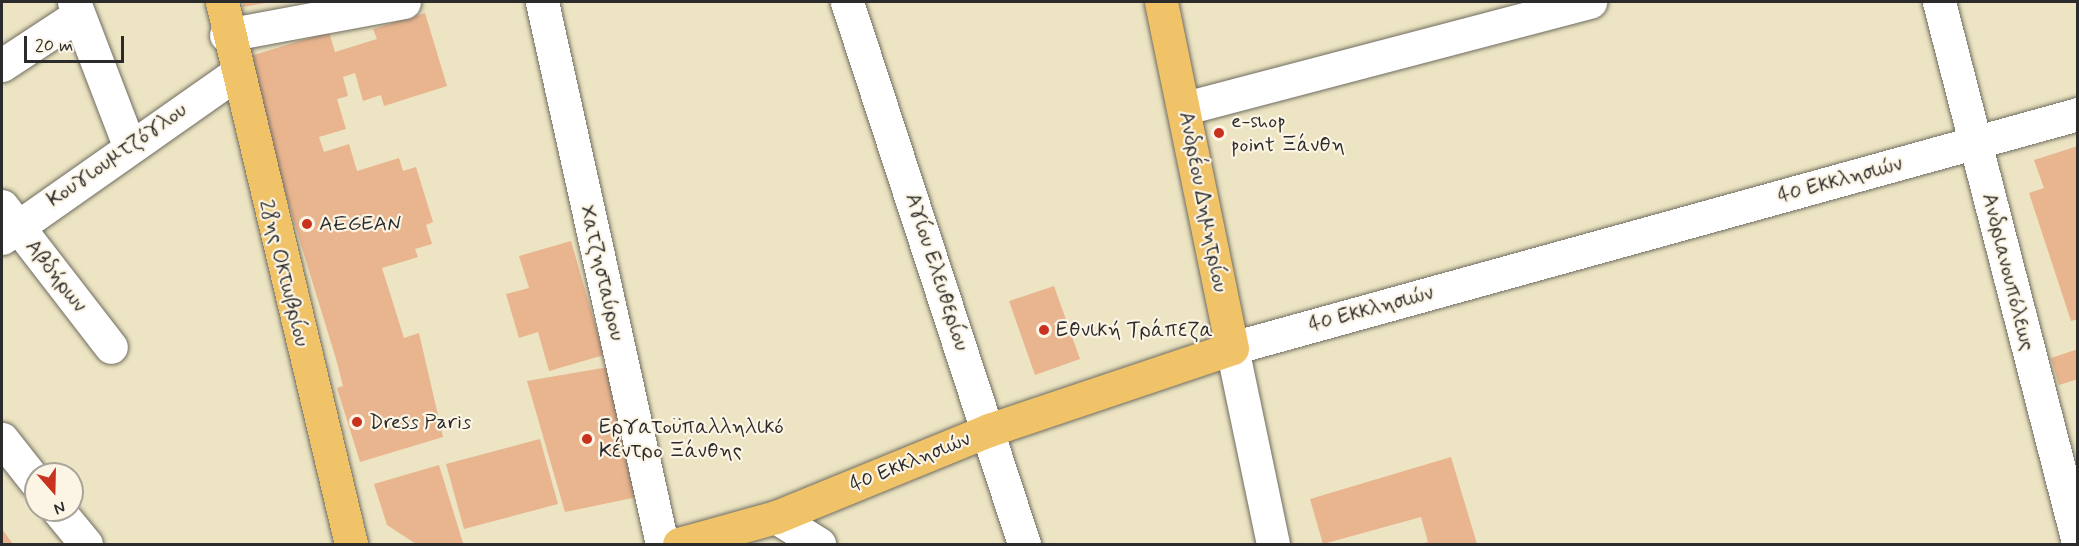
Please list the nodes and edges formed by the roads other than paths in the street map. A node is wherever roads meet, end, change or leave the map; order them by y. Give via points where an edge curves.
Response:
1 (222, 2) edge
2 (404, 2) edge
3 (542, 2) edge
4 (847, 2) edge
5 (1161, 2) edge
6 (1590, 2) edge
7 (1939, 2) edge
8 (76, 8) edge
9 (226, 35) junction
10 (2, 65) edge
11 (235, 74) junction
12 (1185, 108) junction
13 (2078, 114) edge
14 (1975, 142) junction
15 (129, 145) junction
16 (6, 223) edge
17 (111, 347) dead end
18 (1232, 348) junction
19 (989, 430) junction
20 (2, 439) edge
21 (24, 467) edge
22 (776, 517) junction
23 (68, 522) edge
24 (2078, 542) edge
25 (86, 544) edge
26 (351, 544) edge
27 (662, 544) edge
28 (679, 544) edge
29 (819, 544) edge
30 (1024, 544) edge
31 (1273, 544) edge

1 - 9 main road, 28ης Οκτωβρίου
2 - 9 street
3 - 27 street, Χατζησταύρου
4 - 19 street, Αγίου Ελευθερίου
5 - 12 main road, Ανδρέου Δημητρίου
6 - 12 street
7 - 14 street, Ανδριανουπόλεως
8 - 10 street
8 - 15 street
9 - 11 main road, 28ης Οκτωβρίου
11 - 15 street, Κουγιουμτζόγλου
11 - 26 main road, 28ης Οκτωβρίου
12 - 18 main road, Ανδρέου Δημητρίου
13 - 14 street, 40 Εκκλησιών
14 - 18 street, 40 Εκκλησιών
14 - 24 street, Ανδριανουπόλεως
15 - 16 street, Κουγιουμτζόγλου
16 - 17 street, Αβδήρων
18 - 19 main road, 40 Εκκλησιών
18 - 31 street, Ανδρέου Δημητρίου
19 - 22 main road, 40 Εκκλησιών
19 - 30 street, Αγίου Ελευθερίου
20 - 21 street
22 - 28 main road, 40 Εκκλησιών
22 - 29 street
23 - 25 street

